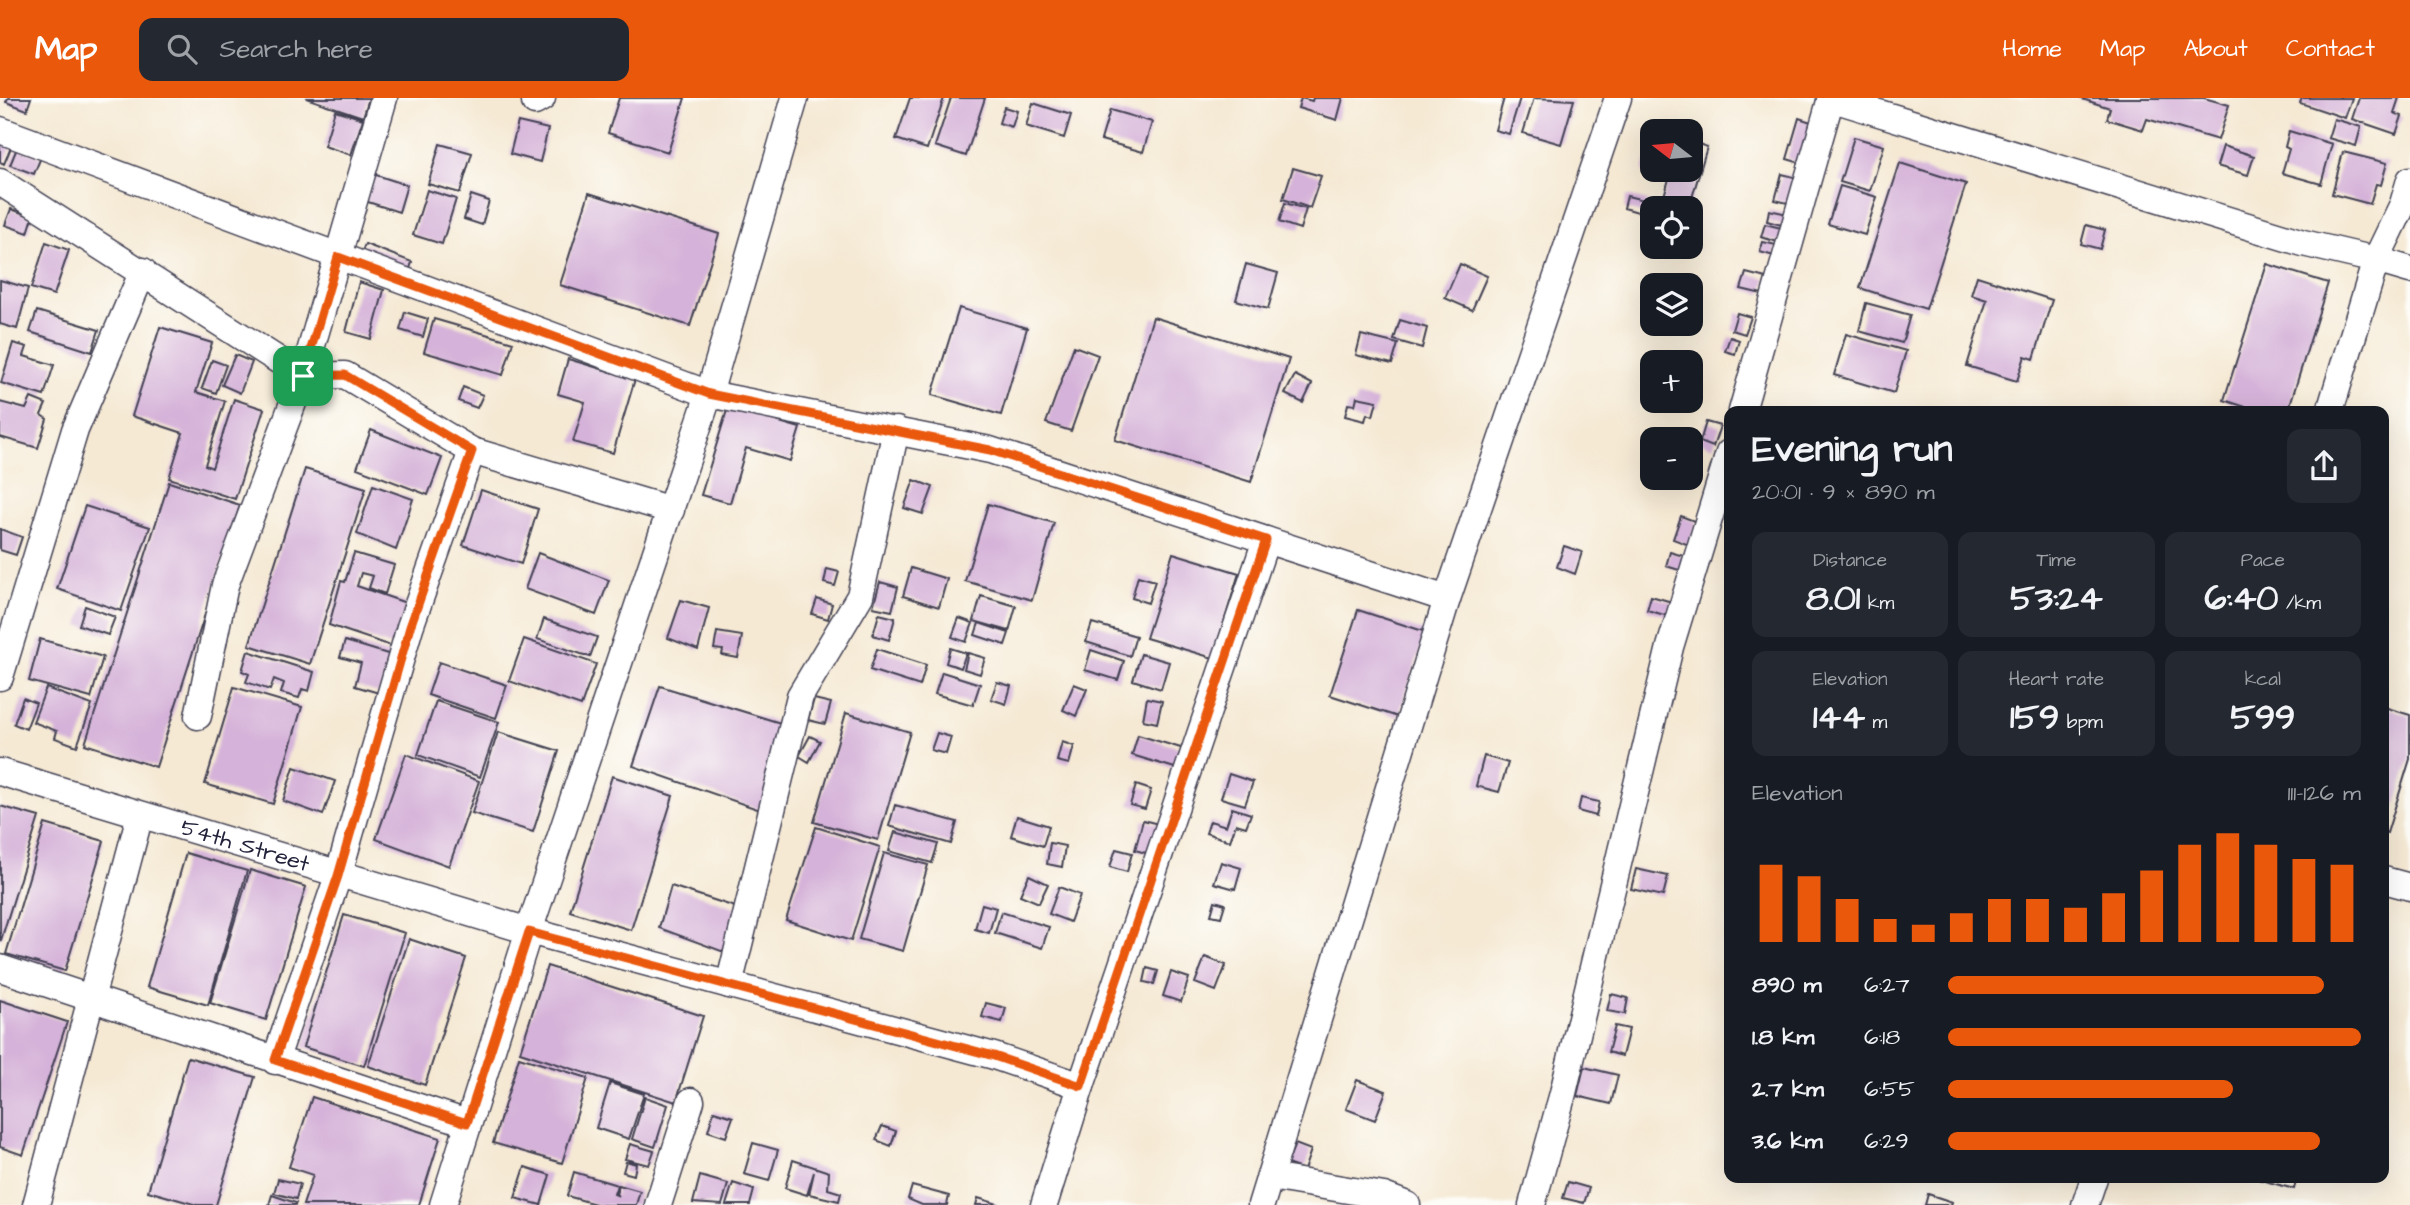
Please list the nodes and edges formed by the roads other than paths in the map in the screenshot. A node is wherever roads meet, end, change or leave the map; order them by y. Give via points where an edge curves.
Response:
1 (384, 98) edge
2 (795, 98) edge
3 (1618, 98) edge
4 (1830, 98) edge
5 (0, 130) edge
6 (2410, 180) edge
7 (0, 182) edge
8 (338, 257) junction
9 (2376, 260) junction
10 (2410, 270) edge
11 (143, 271) junction
12 (303, 376) junction
13 (709, 394) junction
14 (1743, 406) edge
15 (2332, 406) edge
16 (896, 430) junction
17 (472, 451) junction
18 (1724, 469) edge
19 (671, 510) junction
20 (1266, 540) junction
21 (1447, 599) junction
22 (0, 677) edge
23 (198, 716) dead end
24 (0, 772) edge
25 (141, 815) junction
26 (338, 876) junction
27 (2389, 881) edge
28 (2410, 887) edge
29 (529, 932) junction
30 (0, 968) edge
31 (729, 985) junction
32 (90, 998) junction
33 (275, 1060) junction
34 (1081, 1086) junction
35 (691, 1101) dead end
36 (467, 1123) junction
37 (1270, 1177) junction
38 (2092, 1183) edge
39 (36, 1205) edge
40 (443, 1205) edge
41 (658, 1205) edge
42 (1044, 1205) edge
43 (1261, 1205) edge
44 (1406, 1205) edge
45 (1532, 1205) edge
46 (2085, 1205) edge

1 - 8 street
2 - 13 street
3 - 21 street
4 - 9 street via 2303,243
4 - 14 street
5 - 8 street
6 - 9 street
7 - 11 street
8 - 12 street
8 - 13 street
9 - 10 street
9 - 15 street
11 - 12 street
11 - 22 street via 75,430
12 - 17 street via 345,375
12 - 23 street via 225,585
13 - 16 street
13 - 19 street
16 - 20 street via 990,450
16 - 31 street via 860,596 800,696
17 - 19 street
17 - 26 street via 410,627
18 - 45 street via 1670,647
19 - 29 street
20 - 21 street
20 - 34 street
21 - 37 street
24 - 25 street, 54th Street
25 - 26 street, 54th Street
25 - 32 street
26 - 29 street, 54th Street
26 - 33 street
27 - 28 street
29 - 31 street, 54th Street
29 - 36 street
30 - 32 street
31 - 34 street, 54th Street via 994,1056
32 - 33 street
32 - 39 street
33 - 36 street
34 - 42 street
35 - 41 street
36 - 40 street
37 - 43 street
37 - 44 street via 1384,1196
38 - 46 street

